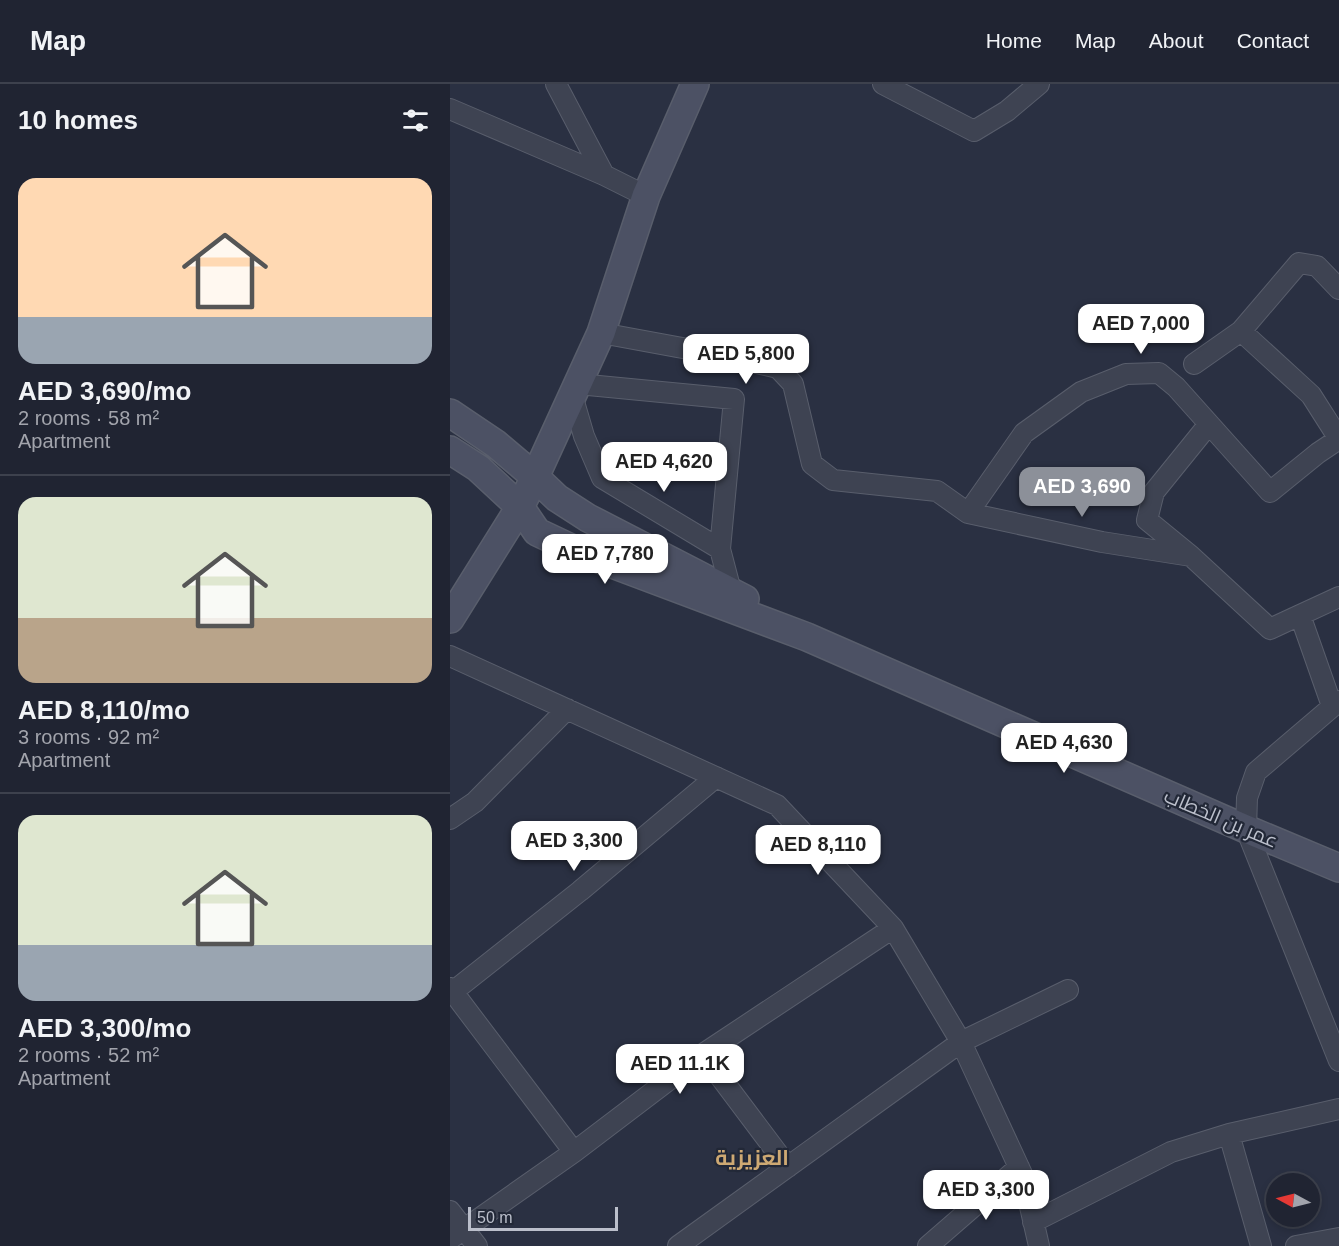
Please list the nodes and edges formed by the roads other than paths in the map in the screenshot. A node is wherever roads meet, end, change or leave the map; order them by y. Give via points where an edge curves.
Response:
1 (556, 84) edge
2 (695, 84) edge
3 (883, 84) edge
4 (1039, 84) edge
5 (450, 109) edge
6 (604, 175) junction
7 (646, 196) junction
8 (1339, 289) edge
9 (1241, 331) junction
10 (601, 333) junction
11 (1194, 364) dead end
12 (575, 390) junction
13 (450, 413) edge
14 (1209, 424) junction
15 (1339, 439) edge
16 (450, 450) edge
17 (536, 477) junction
18 (520, 507) junction
19 (968, 513) junction
20 (720, 549) junction
21 (1191, 556) junction
22 (731, 591) junction
23 (1339, 597) edge
24 (1300, 615) junction
25 (450, 619) edge
26 (807, 637) junction
27 (450, 656) edge
28 (1336, 703) edge
29 (567, 710) junction
30 (716, 777) junction
31 (450, 819) edge
32 (1246, 829) junction
33 (1339, 868) edge
34 (893, 928) junction
35 (1068, 990) dead end
36 (451, 991) edge
37 (962, 1042) junction
38 (703, 1054) junction
39 (1339, 1061) edge
40 (1339, 1108) edge
41 (1229, 1134) junction
42 (574, 1152) junction
43 (788, 1167) junction
44 (1019, 1167) junction
45 (450, 1211) edge
46 (1033, 1222) junction
47 (457, 1234) edge
48 (1339, 1238) edge
49 (681, 1245) edge
50 (477, 1246) edge
51 (928, 1246) edge
52 (1039, 1246) edge
53 (1261, 1246) edge
54 (1296, 1246) edge

1 - 6 street
2 - 7 street
3 - 4 street via 974,131 1007,111
5 - 6 street
6 - 7 street
7 - 10 street
8 - 9 street via 1317,266 1299,263
9 - 11 street
9 - 15 street via 1311,395
10 - 12 street
10 - 19 street via 777,368 793,384 812,464 833,480 937,491
12 - 17 street
12 - 20 street via 584,436 602,478
12 - 20 street via 734,399
13 - 17 street, عمر بن الخطاب
14 - 15 street via 1270,492
14 - 19 street via 1159,373 1126,374 1081,392 1024,433
14 - 21 street via 1154,492 1147,520
16 - 18 street, عمر بن الخطاب via 478,468
17 - 18 street
17 - 22 street, عمر بن الخطاب via 557,498 588,518
18 - 25 street
18 - 26 street, عمر بن الخطاب via 537,532 575,550
19 - 21 street via 1102,542
20 - 22 street
21 - 24 street via 1270,629
22 - 26 street, عمر بن الخطاب
23 - 24 street
24 - 28 street
26 - 32 street, عمر بن الخطاب
27 - 29 street
28 - 32 street via 1256,772 1247,798
29 - 30 street
29 - 31 street via 475,802
30 - 34 street via 777,805
30 - 36 street via 580,891
32 - 33 street, عمر بن الخطاب
32 - 39 street
34 - 37 street
34 - 38 street
35 - 37 street
36 - 42 street
37 - 43 street
37 - 44 street
38 - 42 street
38 - 43 street
40 - 41 street
41 - 46 street via 1172,1152
41 - 53 street
42 - 47 street
43 - 49 street
44 - 46 street
44 - 51 street
45 - 47 street
46 - 52 street
47 - 50 street
48 - 54 street

